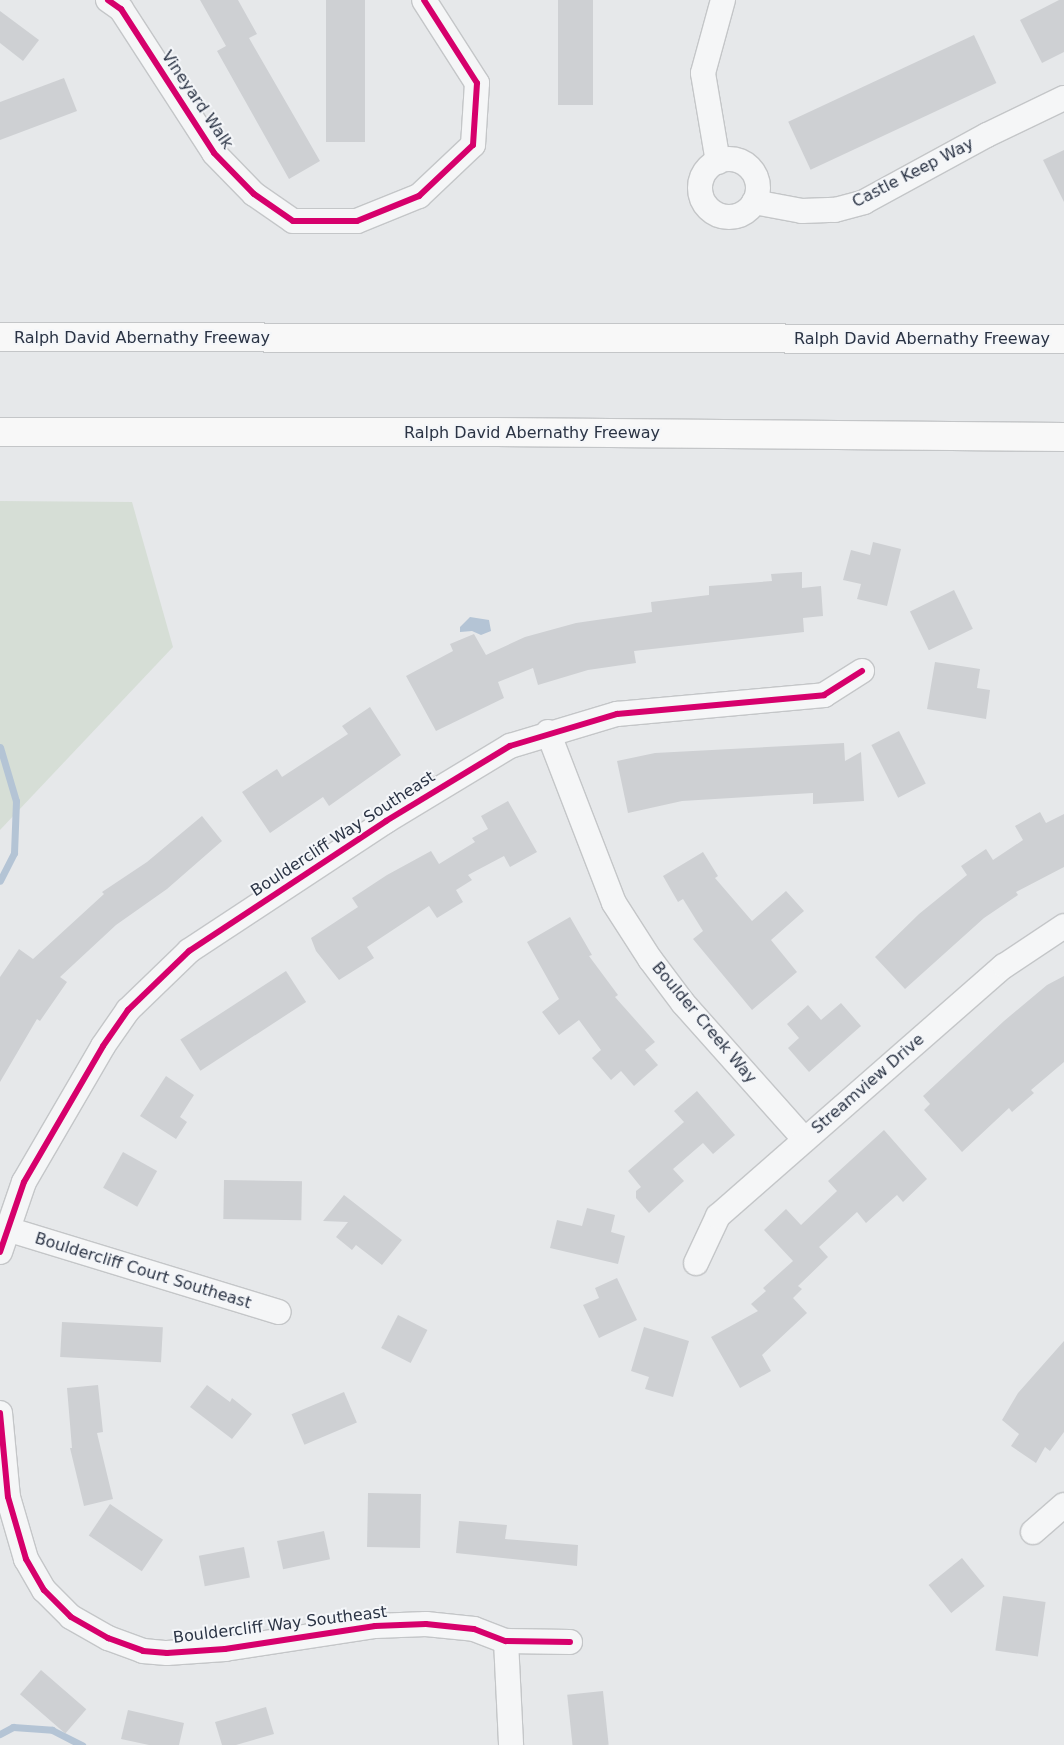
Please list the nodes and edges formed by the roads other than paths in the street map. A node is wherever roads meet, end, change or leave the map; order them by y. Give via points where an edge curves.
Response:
1 (108, 0) edge
2 (424, 0) edge
3 (723, 0) edge
4 (1064, 98) edge
5 (718, 162) junction
6 (754, 202) junction
7 (0, 337) edge
8 (1064, 339) edge
9 (0, 432) edge
10 (1064, 438) edge
11 (862, 671) dead end
12 (548, 732) junction
13 (1064, 926) edge
14 (804, 1139) junction
15 (7, 1229) junction
16 (0, 1252) edge
17 (696, 1264) dead end
18 (279, 1312) dead end
19 (0, 1413) edge
20 (1064, 1504) edge
21 (1032, 1532) dead end
22 (506, 1641) junction
23 (570, 1642) dead end
24 (511, 1745) edge

1 - 2 street, Vineyard Walk via 121,9 214,154 254,194 293,221 357,221 419,196 473,145 477,83
3 - 5 street via 703,73
4 - 6 street, Castle Keep Way via 987,135 864,202 835,210 802,211
5 - 6 street via 729,160 749,168 757,185
5 - 6 street via 704,173 700,184 704,203 711,211 726,217 738,216
7 - 8 highway, Ralph David Abernathy Freeway
9 - 10 highway, Ralph David Abernathy Freeway via 504,432
11 - 12 street, Bouldercliff Way Southeast via 824,695 617,714
12 - 14 street, Boulder Creek Way via 614,903 683,1003
12 - 15 street, Bouldercliff Way Southeast via 510,746 386,821 189,951 154,982 128,1010 103,1046 37,1158
13 - 14 street, Streamview Drive via 1004,966
14 - 17 street, Streamview Drive via 718,1216
15 - 16 street, Bouldercliff Way Southeast
15 - 18 street, Bouldercliff Court Southeast
19 - 22 street, Bouldercliff Way Southeast via 8,1496 26,1559 44,1590 71,1617 108,1638 143,1652 167,1652 226,1649 375,1626 426,1624 474,1629
20 - 21 street
22 - 23 street, Bouldercliff Way Southeast
22 - 24 street

